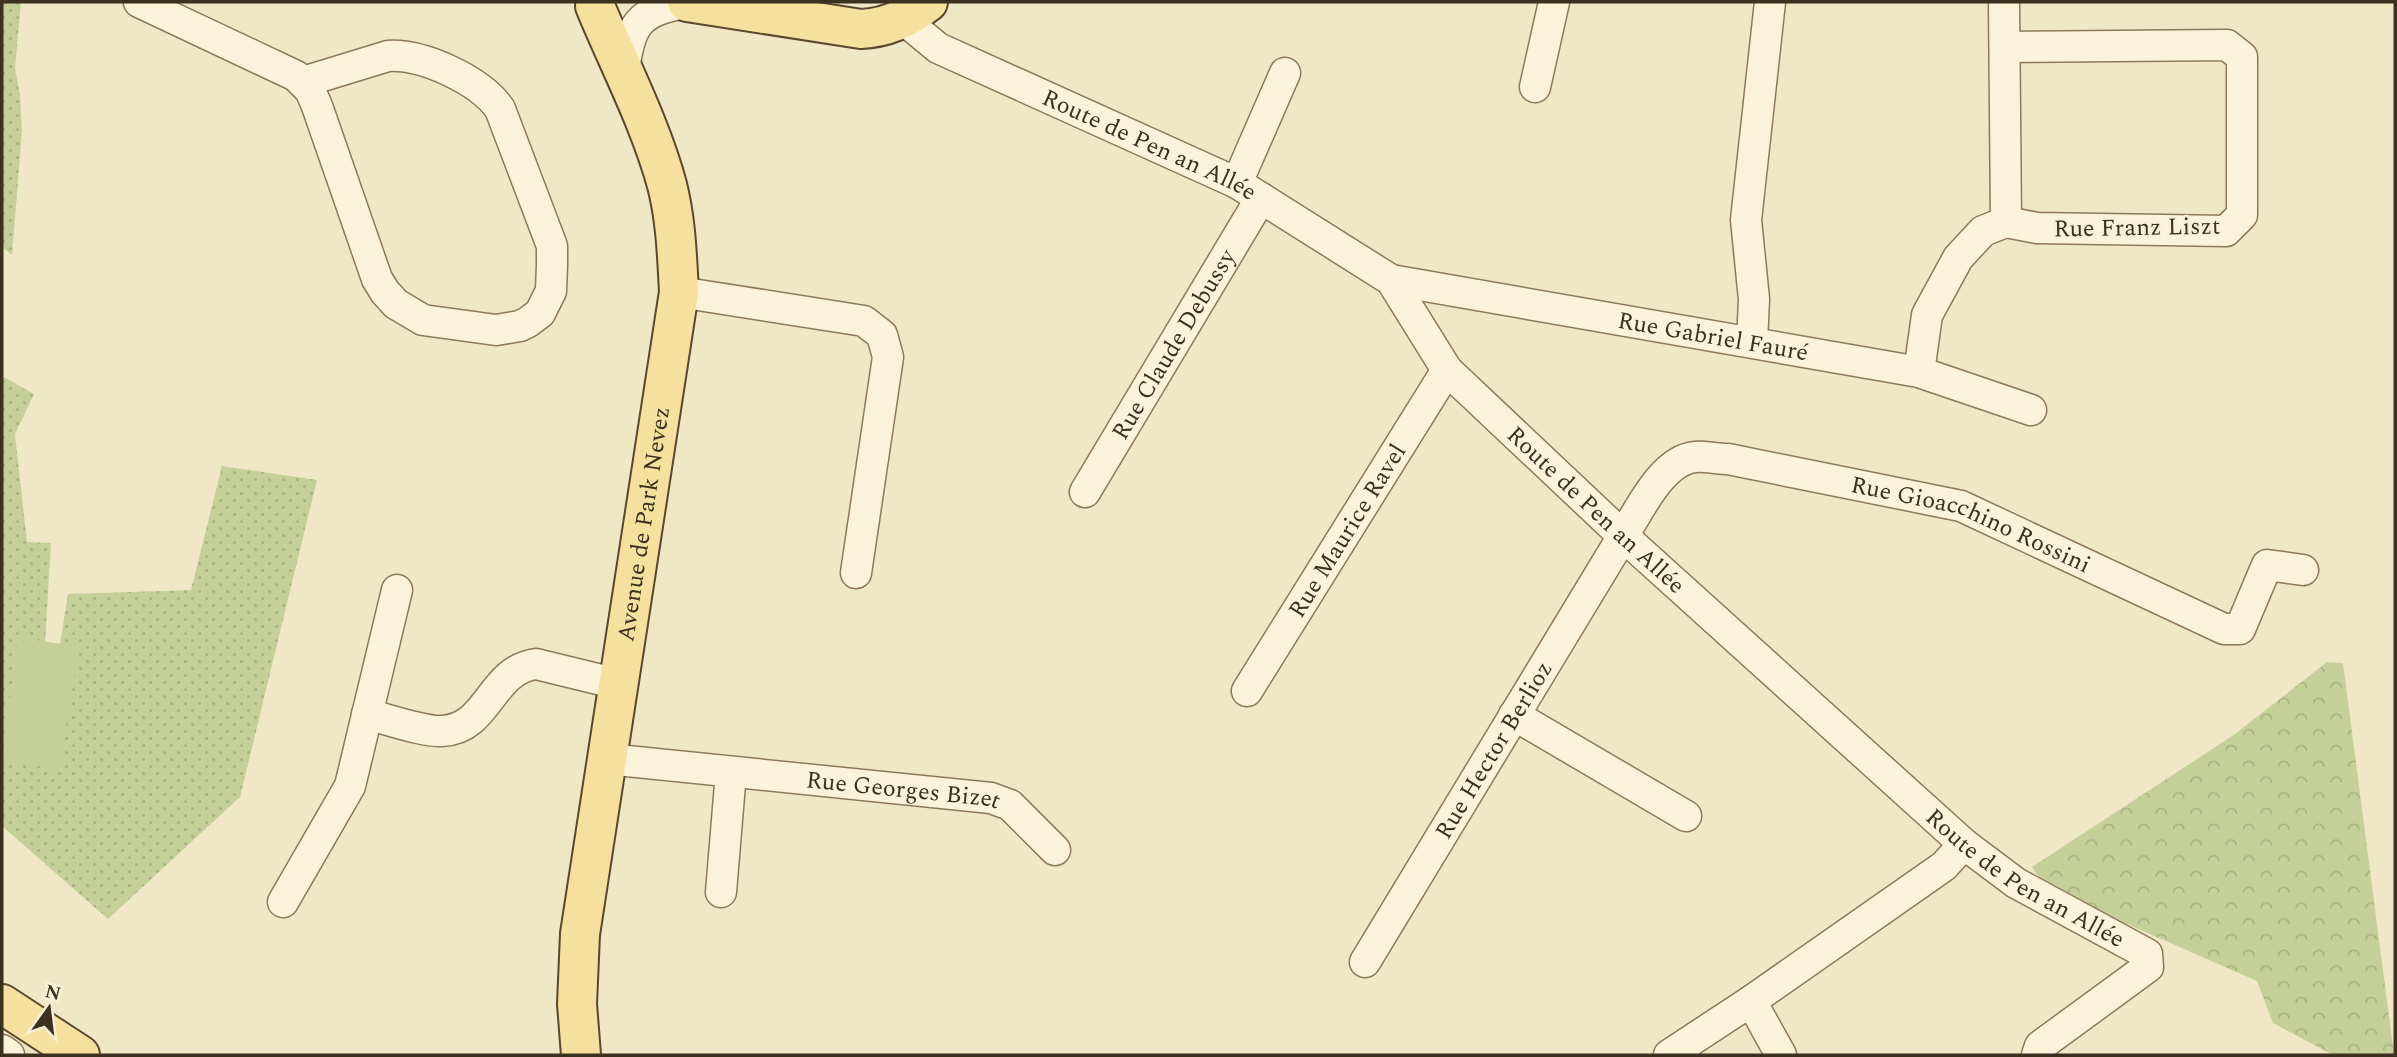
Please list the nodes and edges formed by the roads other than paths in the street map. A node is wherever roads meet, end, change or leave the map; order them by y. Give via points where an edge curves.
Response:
1 (139, 2) edge
2 (688, 2) edge
3 (1554, 2) edge
4 (1770, 2) edge
5 (2004, 2) edge
6 (590, 3) edge
7 (915, 10) edge
8 (2005, 47) junction
9 (1285, 73) dead end
10 (623, 75) junction
11 (303, 82) junction
12 (1535, 87) dead end
13 (1249, 190) junction
14 (2007, 222) junction
15 (1391, 280) junction
16 (679, 292) junction
17 (1752, 342) junction
18 (1447, 370) junction
19 (1919, 372) junction
20 (2031, 410) dead end
21 (1084, 492) dead end
22 (1623, 536) junction
23 (2303, 570) dead end
24 (856, 573) dead end
25 (397, 590) dead end
26 (618, 684) junction
27 (1247, 691) dead end
28 (367, 714) junction
29 (1514, 715) junction
30 (607, 759) junction
31 (731, 772) junction
32 (1686, 816) dead end
33 (1964, 844) junction
34 (1055, 850) dead end
35 (721, 892) dead end
36 (283, 902) dead end
37 (1365, 962) dead end
38 (1751, 1001) junction
39 (7, 1009) edge
40 (80, 1055) edge
41 (581, 1055) edge
42 (1669, 1055) edge
43 (1781, 1055) edge
44 (2037, 1055) edge

1 - 11 street
2 - 7 main road via 861,29 876,29
2 - 10 street via 660,7 635,25
3 - 12 street
4 - 17 street via 1746,220 1755,299
5 - 8 street
6 - 10 main road, Avenue de Park Nevez
7 - 13 street, Route de Pen an Allée via 938,48
8 - 14 street
8 - 14 street, Rue Franz Liszt via 2227,45 2242,57 2242,215 2226,231 2037,228
9 - 13 street, Rue Claude Debussy
10 - 16 main road, Avenue de Park Nevez via 667,186
11 - 11 street via 317,106 377,279 396,304 423,320 496,330 520,326 540,313 551,291 552,246 500,109 489,96 421,58 398,55
13 - 15 street, Route de Pen an Allée
13 - 21 street, Rue Claude Debussy
14 - 19 street via 1983,231 1958,258 1927,315
15 - 17 street, Rue Gabriel Fauré
15 - 18 street, Route de Pen an Allée
16 - 24 street via 864,321 881,335 888,357
16 - 26 main road, Avenue de Park Nevez
17 - 19 street, Rue Gabriel Fauré
18 - 22 street, Route de Pen an Allée
18 - 27 street, Rue Maurice Ravel
19 - 20 street, Rue Gabriel Fauré
22 - 23 street, Rue Gioacchino Rossini via 1663,474 1693,457 1728,459 1961,506 2224,629 2240,629 2267,565
22 - 29 street, Rue Hector Berlioz
22 - 33 street, Route de Pen an Allée
25 - 28 street
26 - 28 street via 536,664 509,674 469,723 455,729 437,731
26 - 30 main road, Avenue de Park Nevez
28 - 36 street via 350,786
29 - 32 street
29 - 37 street, Rue Hector Berlioz
30 - 31 street, Rue Georges Bizet
30 - 41 main road, Avenue de Park Nevez via 580,934 577,1004
31 - 34 street, Rue Georges Bizet via 996,799 1010,805
31 - 35 street
33 - 38 street via 1944,866
33 - 44 street, Route de Pen an Allée via 2016,883 2147,954 2148,967 2040,1046
38 - 42 street
38 - 43 street
39 - 40 main road

